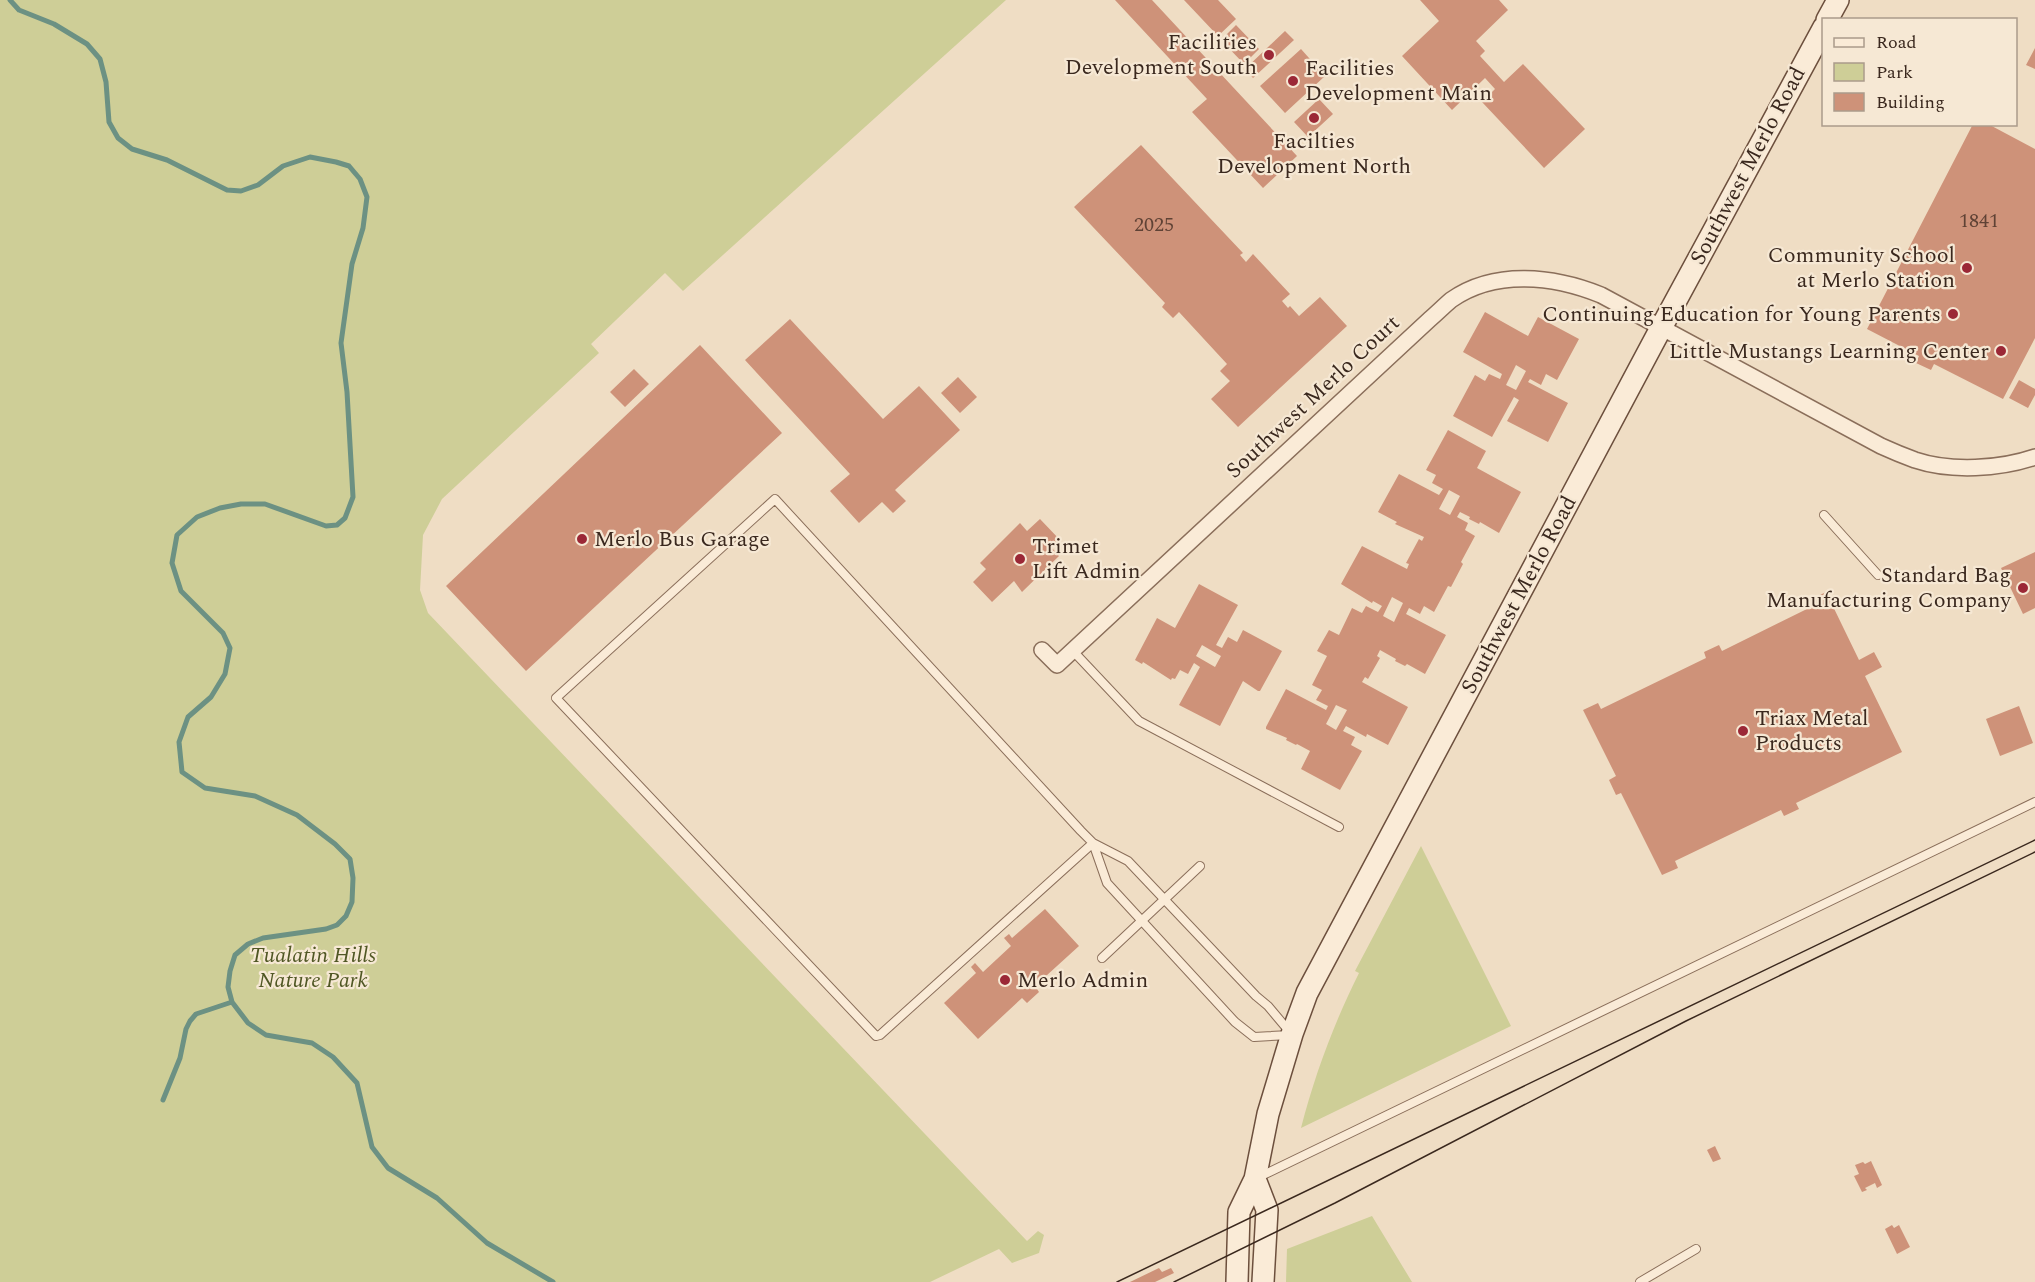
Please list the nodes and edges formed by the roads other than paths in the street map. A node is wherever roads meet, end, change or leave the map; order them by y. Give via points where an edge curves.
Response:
1 (1838, 0) edge
2 (1828, 18) edge
3 (1822, 31) edge
4 (1661, 328) junction
5 (2035, 457) edge
6 (1824, 515) dead end
7 (1878, 574) dead end
8 (1042, 650) dead end
9 (1073, 651) junction
10 (2035, 801) edge
11 (1339, 827) dead end
12 (1093, 843) junction
13 (1200, 866) dead end
14 (1165, 901) junction
15 (1141, 922) junction
16 (1102, 958) dead end
17 (1292, 1034) junction
18 (1255, 1179) junction
19 (1696, 1250) dead end
20 (1237, 1282) edge
21 (1263, 1282) edge
22 (1640, 1282) edge

1 - 2 street
3 - 4 street, Southwest Merlo Road
4 - 5 street, Southwest Merlo Court via 1881,446 1917,461 1999,467
4 - 9 street, Southwest Merlo Court via 1601,295 1563,282 1500,280 1475,287 1452,300
4 - 17 street, Southwest Merlo Road via 1307,993
6 - 7 lane
8 - 9 street, Southwest Merlo Court via 1057,665
9 - 11 lane via 1139,722
10 - 18 lane
12 - 12 lane via 775,499 556,698 876,1036
12 - 14 lane via 1128,861
12 - 15 lane via 1107,883
13 - 14 lane
14 - 15 lane
14 - 17 lane
15 - 16 lane
15 - 17 lane via 1235,1022 1254,1037
17 - 18 street, Southwest Merlo Road via 1268,1114
18 - 20 street, Southwest Merlo Road via 1239,1212
18 - 21 street via 1267,1210
19 - 22 lane

